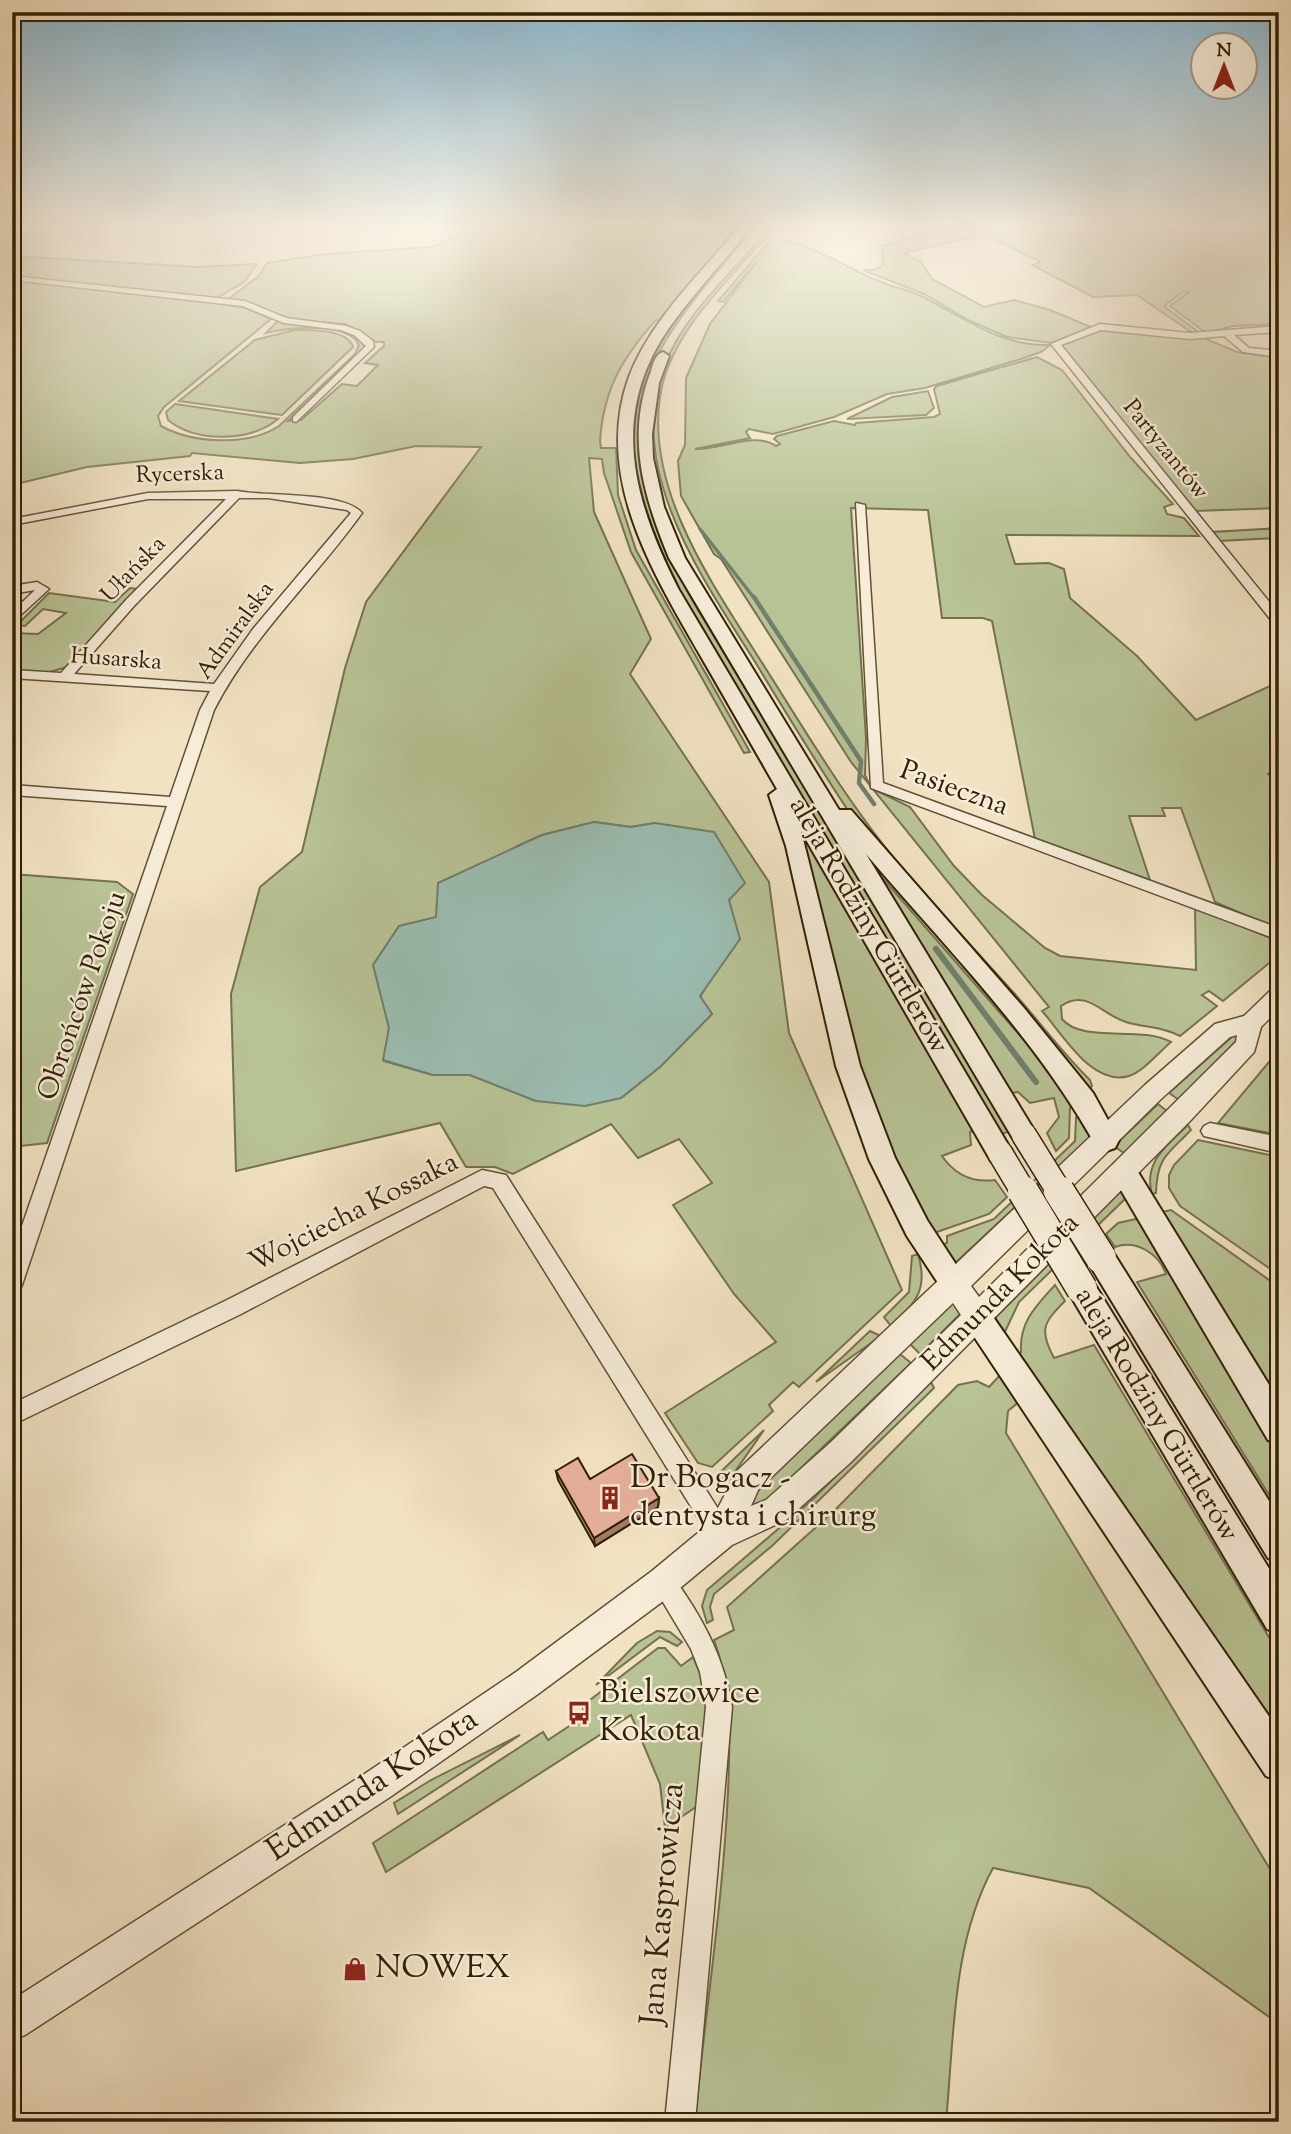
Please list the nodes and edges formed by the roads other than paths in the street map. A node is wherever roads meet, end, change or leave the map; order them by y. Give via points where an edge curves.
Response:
1 (310, 324) edge
2 (667, 324) edge
3 (1279, 329) edge
4 (1227, 334) junction
5 (673, 340) dead end
6 (1279, 354) edge
7 (296, 419) dead end
8 (237, 494) junction
9 (860, 505) dead end
10 (350, 506) joint
11 (12, 522) edge
12 (12, 590) edge
13 (12, 619) edge
14 (1279, 622) edge
15 (12, 674) edge
16 (64, 678) junction
17 (217, 688) junction
18 (764, 748) junction
19 (798, 761) junction
20 (12, 790) edge
21 (176, 802) junction
22 (1279, 934) edge
23 (1279, 996) edge
24 (1251, 1023) junction
25 (1210, 1131) dead end
26 (1107, 1140) junction
27 (1279, 1144) edge
28 (1124, 1172) junction
29 (954, 1283) junction
30 (12, 1285) edge
31 (977, 1317) junction
32 (12, 1415) edge
33 (1279, 1429) edge
34 (721, 1534) junction
35 (1279, 1547) edge
36 (663, 1582) junction
37 (1279, 1617) edge
38 (1279, 1763) edge
39 (12, 2022) edge
40 (680, 2122) edge

1 - 7 street via 357,333 370,347
2 - 18 main road, aleja Rodziny Gürtlerów via 649,348 626,413 628,480 651,551
3 - 4 street
4 - 6 street via 1246,350
4 - 14 street, Partyzantów via 1190,336 1104,327 1055,344
5 - 19 main road, aleja Rodziny Gürtlerów via 653,378 645,411 644,459 656,512 677,558
8 - 10 street, Rycerska
8 - 11 street, Rycerska via 132,497
8 - 16 street, Ułańska
9 - 22 street, Pasieczna via 876,785
10 - 17 street, Admiralska via 356,515 266,621
12 - 13 street via 43,589
15 - 16 street, Husarska
16 - 17 street, Husarska
17 - 21 street, Admiralska
18 - 29 main road via 796,846 848,1066 882,1159 917,1228
18 - 37 main road, aleja Rodziny Gürtlerów, bridge
19 - 26 main road via 1016,1014 1084,1100
19 - 35 main road, aleja Rodziny Gürtlerów, bridge
20 - 21 street
21 - 30 street, Obrońców Pokoju
23 - 24 street, Edmunda Kokota
24 - 26 street, Edmunda Kokota via 1223,1030
24 - 28 street, Edmunda Kokota via 1245,1046
25 - 27 street
26 - 28 street
26 - 29 street, Edmunda Kokota
28 - 31 street, Edmunda Kokota
28 - 33 main road
29 - 31 street
29 - 34 street, Edmunda Kokota via 748,1480
31 - 34 street, Edmunda Kokota via 776,1510
31 - 38 main road
32 - 34 street, Wojciecha Kossaka via 234,1307 482,1178 491,1178 499,1181
34 - 36 street, Edmunda Kokota
36 - 39 street, Edmunda Kokota via 378,1785
36 - 40 street, Jana Kasprowicza via 712,1663 719,1707

